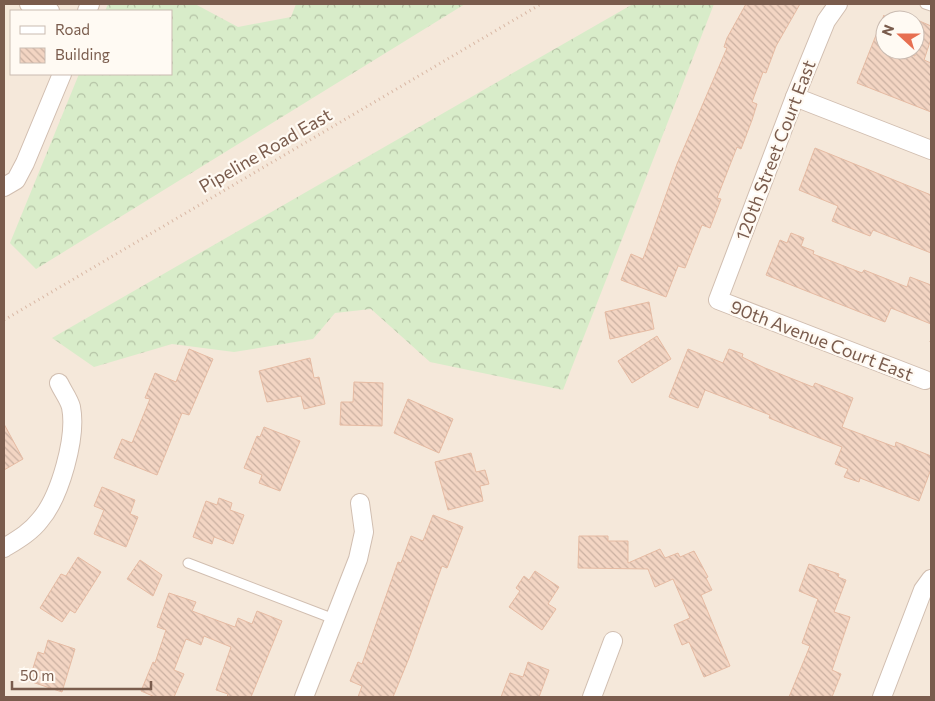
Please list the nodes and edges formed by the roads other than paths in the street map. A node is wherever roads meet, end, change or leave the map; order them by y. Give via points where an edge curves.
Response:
1 (29, 4) edge
2 (838, 4) edge
3 (925, 4) edge
4 (931, 6) edge
5 (47, 10) edge
6 (62, 75) edge
7 (795, 97) junction
8 (931, 150) edge
9 (4, 186) edge
10 (718, 300) joint
11 (925, 380) dead end
12 (59, 383) dead end
13 (360, 503) dead end
14 (4, 548) edge
15 (188, 563) dead end
16 (931, 579) edge
17 (334, 619) junction
18 (613, 641) dead end
19 (304, 697) edge
20 (592, 697) edge
21 (882, 697) edge

1 - 5 street
2 - 7 street, 120th Street Court East via 826,21
3 - 4 lane
6 - 9 street via 25,163 16,180
7 - 8 street
7 - 10 street, 120th Street Court East
10 - 11 street, 90th Avenue Court East
12 - 14 street via 71,405 72,424 63,469 54,496 40,520
13 - 17 street via 364,532 358,559
15 - 17 lane
16 - 21 street via 923,590
17 - 19 street
18 - 20 street

